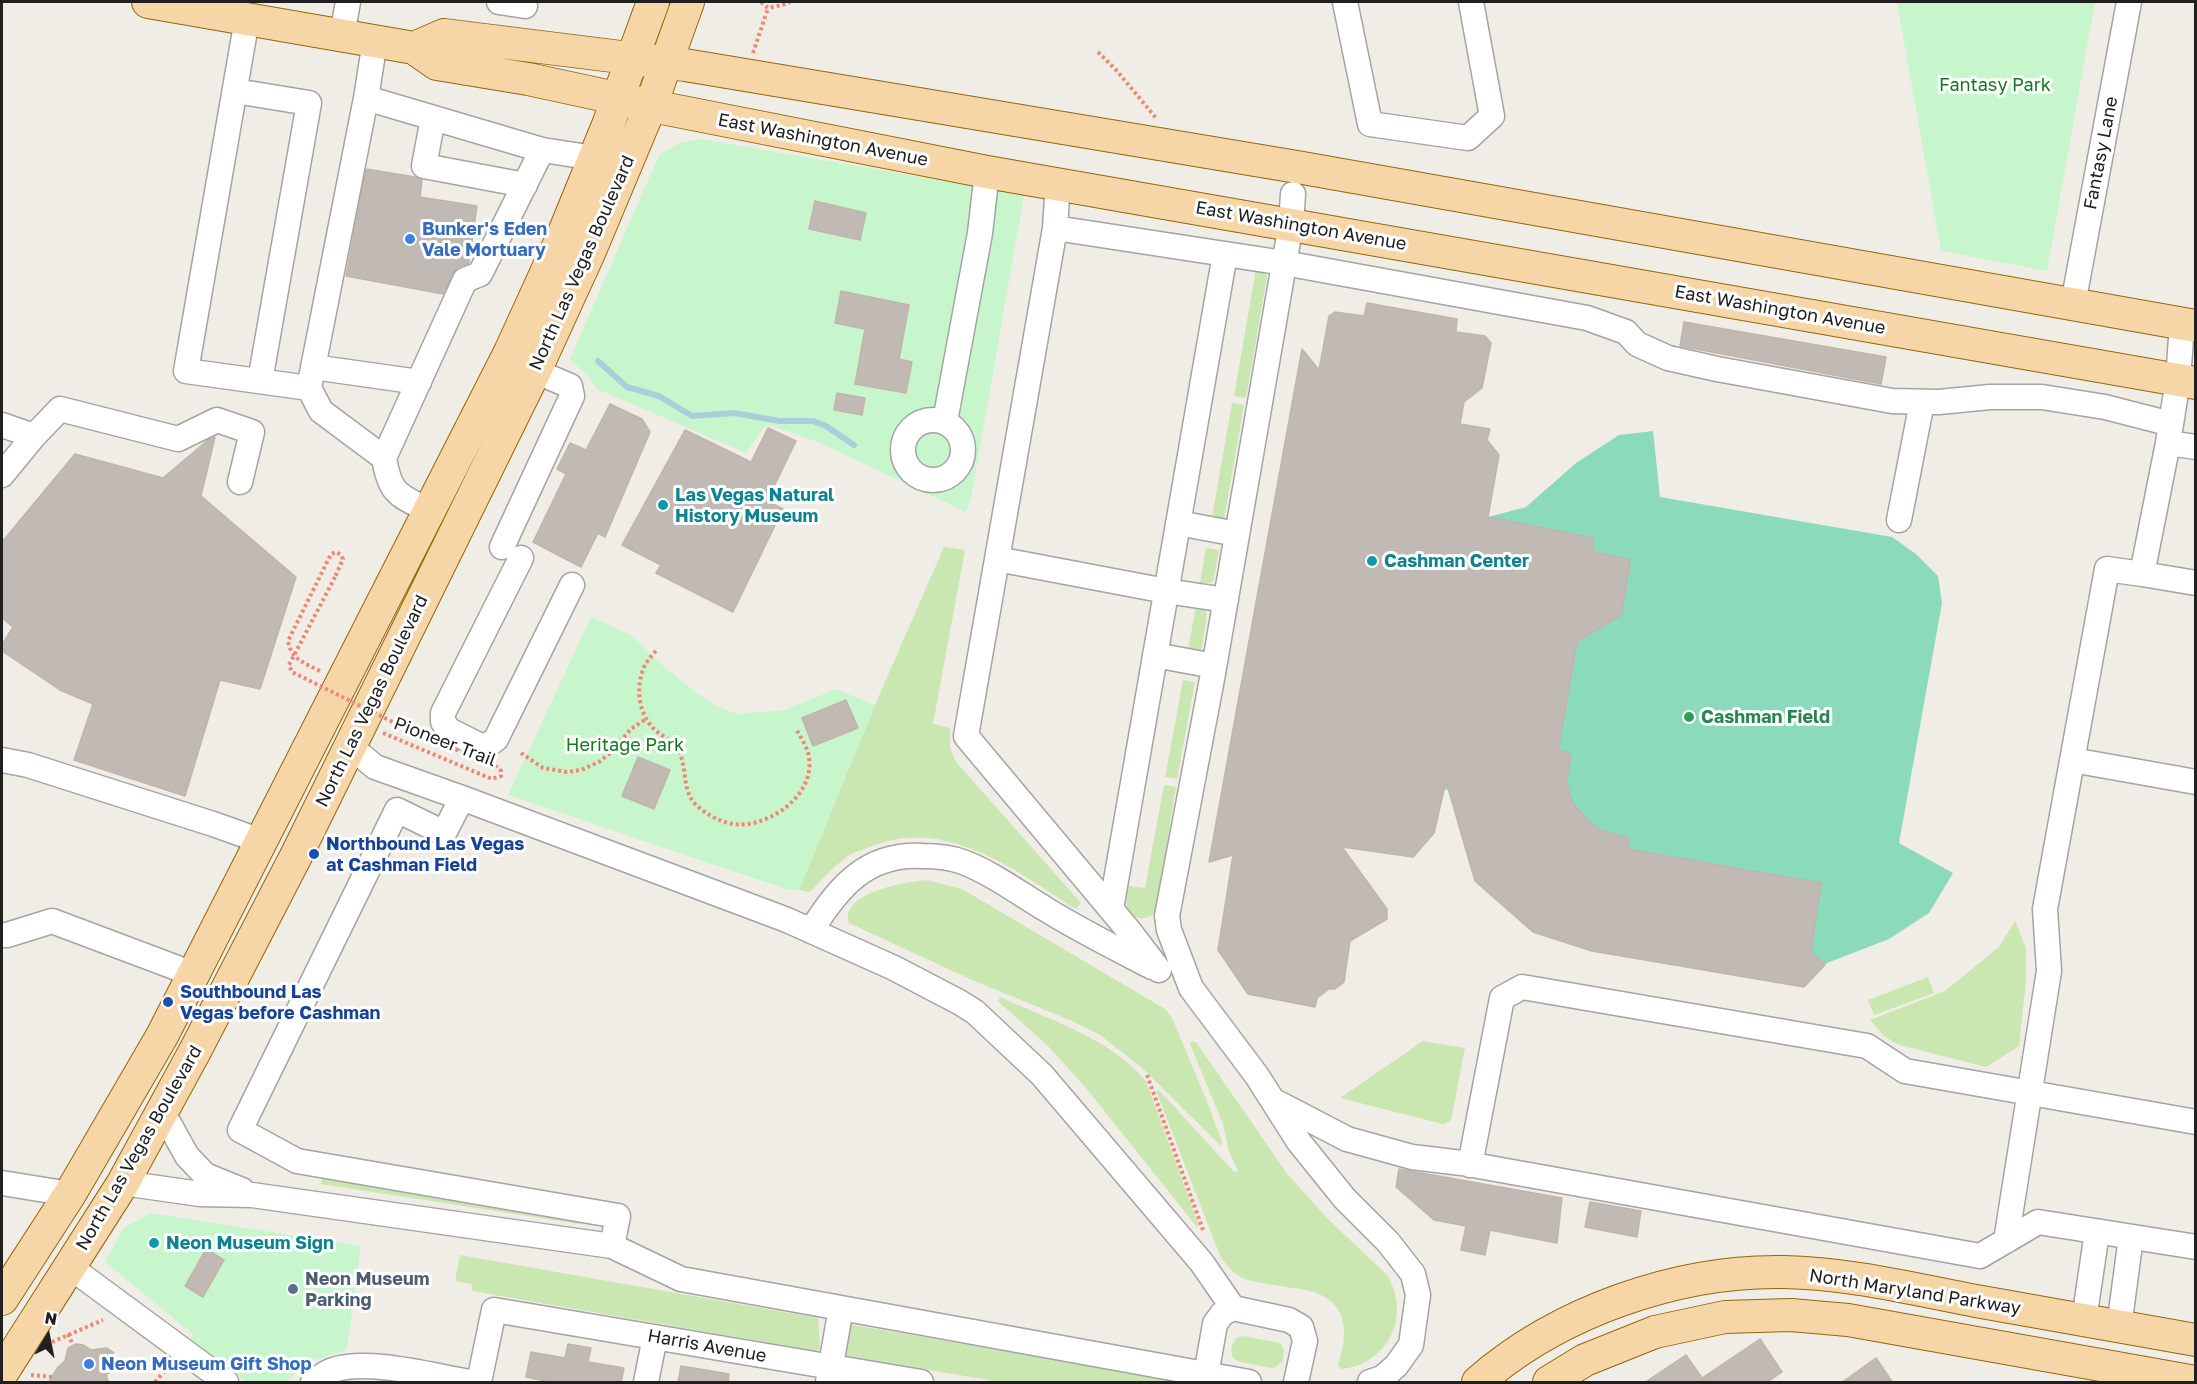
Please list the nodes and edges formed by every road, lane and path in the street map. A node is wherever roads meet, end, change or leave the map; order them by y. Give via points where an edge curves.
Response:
1 (148, 2) edge
2 (348, 2) edge
3 (499, 2) edge
4 (653, 2) edge
5 (688, 2) edge
6 (760, 2) edge
7 (790, 2) edge
8 (1345, 2) edge
9 (1471, 2) edge
10 (2129, 2) edge
11 (525, 6) dead end
12 (768, 8) junction
13 (247, 19) junction
14 (342, 35) junction
15 (375, 41) junction
16 (414, 48) junction
17 (1098, 52) dead end
18 (633, 57) junction
19 (751, 59) dead end
20 (667, 62) junction
21 (235, 90) junction
22 (366, 98) junction
23 (618, 98) junction
24 (651, 105) junction
25 (433, 118) junction
26 (1160, 123) dead end
27 (542, 150) junction
28 (595, 158) junction
29 (987, 172) junction
30 (1058, 184) junction
31 (525, 185) junction
32 (1292, 209) junction
33 (1055, 228) junction
34 (1225, 254) junction
35 (1284, 263) junction
36 (2073, 304) junction
37 (2189, 325) edge
38 (535, 371) junction
39 (311, 377) junction
40 (260, 381) junction
41 (2187, 381) edge
42 (419, 382) junction
43 (1922, 402) junction
44 (945, 421) dead end
45 (2, 425) edge
46 (2169, 433) junction
47 (34, 436) junction
48 (2196, 447) edge
49 (384, 458) junction
50 (2, 475) edge
51 (240, 482) dead end
52 (428, 510) junction
53 (1899, 520) dead end
54 (1178, 523) junction
55 (459, 525) junction
56 (1237, 534) junction
57 (997, 559) junction
58 (2142, 574) junction
59 (2196, 584) edge
60 (572, 585) dead end
61 (1166, 591) junction
62 (1226, 600) junction
63 (656, 651) dead end
64 (1155, 655) junction
65 (1214, 666) junction
66 (329, 676) dead end
67 (645, 719) junction
68 (796, 729) dead end
69 (377, 730) dead end
70 (350, 746) junction
71 (521, 753) dead end
72 (2, 760) edge
73 (2072, 760) junction
74 (2196, 782) edge
75 (462, 798) junction
76 (261, 842) junction
77 (296, 856) junction
78 (1111, 909) junction
79 (811, 931) junction
80 (2, 935) edge
81 (1158, 970) junction
82 (193, 974) junction
83 (1191, 988) junction
84 (1147, 1076) dead end
85 (2030, 1093) junction
86 (1272, 1100) junction
87 (162, 1111) junction
88 (2196, 1122) edge
89 (297, 1161) junction
90 (1470, 1165) junction
91 (2, 1183) edge
92 (123, 1183) junction
93 (70, 1194) junction
94 (252, 1195) junction
95 (290, 1200) junction
96 (2097, 1232) junction
97 (2131, 1237) junction
98 (2006, 1241) junction
99 (612, 1246) junction
100 (2196, 1247) edge
101 (1202, 1263) junction
102 (70, 1267) junction
103 (2, 1299) edge
104 (841, 1308) junction
105 (1233, 1308) junction
106 (103, 1320) dead end
107 (2084, 1320) junction
108 (2119, 1327) junction
109 (68, 1334) junction
110 (655, 1336) junction
111 (2196, 1340) edge
112 (48, 1344) dead end
113 (73, 1345) dead end
114 (2078, 1361) junction
115 (2113, 1367) junction
116 (11, 1373) edge
117 (829, 1375) edge
118 (1206, 1375) junction
119 (53, 1377) dead end
120 (219, 1377) edge
121 (2196, 1382) edge
122 (313, 1383) edge
123 (470, 1383) edge
124 (479, 1383) edge
125 (646, 1383) edge
126 (921, 1383) edge
127 (1249, 1383) edge
128 (1296, 1383) edge
129 (1370, 1383) edge
130 (1478, 1383) edge
131 (1550, 1383) edge

1 - 13 main road, East Washington Avenue
2 - 14 street
3 - 11 street
4 - 18 main road, North Las Vegas Boulevard
5 - 20 main road, North Las Vegas Boulevard
6 - 12 path
7 - 12 path
8 - 9 street via 1370,124 1468,138 1492,116
10 - 36 street, Fantasy Lane
12 - 19 path
13 - 14 main road, East Washington Avenue
13 - 21 street
14 - 15 main road, East Washington Avenue
15 - 16 main road, East Washington Avenue
15 - 22 street
16 - 18 main road via 444,35
16 - 23 main road, East Washington Avenue via 437,64
17 - 26 path
18 - 20 main road
18 - 23 main road, North Las Vegas Boulevard
20 - 24 main road, North Las Vegas Boulevard
20 - 36 main road via 1297,167
21 - 40 street via 309,103
21 - 40 street via 186,371
22 - 25 street
22 - 39 street
23 - 24 main road, East Washington Avenue
23 - 28 main road, North Las Vegas Boulevard
24 - 29 main road, East Washington Avenue
24 - 38 main road, North Las Vegas Boulevard via 590,254
25 - 27 street
25 - 31 street via 424,166
27 - 28 street
27 - 31 street
28 - 52 main road, North Las Vegas Boulevard via 510,351
29 - 30 main road, East Washington Avenue
29 - 44 street via 980,233
30 - 32 main road, East Washington Avenue
30 - 33 street
31 - 42 street via 480,274 465,280
32 - 35 street
32 - 41 main road, East Washington Avenue
33 - 34 street
33 - 57 street
34 - 35 street
34 - 54 street
35 - 43 street via 1587,318 1626,332 1638,344 1668,358 1717,369 1892,401
35 - 56 street
36 - 37 main road
37 - 41 street
38 - 55 main road, North Las Vegas Boulevard
38 - 60 street via 570,387 572,396 443,713 442,722 449,730 481,746 496,739
39 - 40 street
39 - 42 street
39 - 49 street via 321,411
41 - 46 street
42 - 49 street
43 - 46 street via 2042,397 2105,407
43 - 53 street
45 - 47 street
46 - 48 street
46 - 58 street
47 - 50 street
47 - 51 street via 60,409 178,439 218,420 252,432
49 - 52 street via 387,479 398,495
52 - 55 main road
52 - 76 main road, North Las Vegas Boulevard
54 - 56 street
54 - 61 street
55 - 70 main road, North Las Vegas Boulevard
56 - 62 street
57 - 61 street
57 - 78 street via 966,736
58 - 59 street
58 - 73 street via 2107,569
61 - 62 street
61 - 64 street
62 - 65 street
63 - 67 path via 645,666 640,684 639,700
64 - 65 street
64 - 78 street
65 - 83 street via 1167,916
66 - 69 path, Pioneer Trail, bridge via 302,662 290,652 288,640 331,554 336,552 343,559 335,577 289,665 292,672 411,731 496,766 501,776 492,779
67 - 68 path via 678,751 688,793 695,804 733,824 765,819 785,808 805,784 809,758
67 - 71 path via 599,762 581,770 543,768
70 - 75 street via 375,767
70 - 77 main road, North Las Vegas Boulevard
72 - 76 street via 28,765
73 - 74 street
73 - 85 street via 2045,909 2049,971
75 - 79 street
75 - 89 street via 444,833 397,810 240,1130
76 - 77 main road
76 - 82 main road, North Las Vegas Boulevard
77 - 87 main road, North Las Vegas Boulevard
78 - 81 street
79 - 81 street via 833,896 869,867 909,855 940,856 963,862 1070,925
79 - 101 street via 894,968 975,1012 1042,1075
80 - 82 street via 52,921
81 - 83 street
82 - 93 main road, North Las Vegas Boulevard via 162,1036
83 - 86 street
84 - 101 path via 1203,1226
85 - 88 street
85 - 90 street via 1905,1071 1867,1046 1522,987 1502,998
85 - 98 street
86 - 90 street via 1347,1140 1412,1157
86 - 129 street via 1345,1200 1388,1242 1413,1275 1418,1295 1411,1346 1396,1366
87 - 92 main road, North Las Vegas Boulevard
87 - 94 street via 187,1156 205,1175
89 - 95 street
89 - 99 street via 618,1216
90 - 98 street via 1980,1256
91 - 93 street
92 - 93 main road
92 - 94 street via 200,1194
92 - 102 main road, North Las Vegas Boulevard
93 - 103 main road, North Las Vegas Boulevard
94 - 95 street
95 - 99 street
96 - 97 street
96 - 98 street via 2038,1222
96 - 107 street
97 - 100 street
97 - 108 street
99 - 104 street via 681,1279
101 - 105 street
102 - 116 main road, North Las Vegas Boulevard
102 - 120 street
104 - 117 street
104 - 118 street
105 - 118 street via 1215,1324
105 - 128 street via 1289,1320 1301,1327 1305,1341
106 - 109 path
107 - 108 main road, North Maryland Parkway
107 - 114 main road
107 - 130 main road, North Maryland Parkway via 1858,1279 1784,1272 1713,1277 1655,1290 1588,1312 1530,1345
108 - 111 main road, North Maryland Parkway
108 - 115 main road
109 - 112 path
109 - 113 path
110 - 117 street, Harris Avenue
110 - 124 street, Harris Avenue via 494,1310
110 - 125 street
114 - 115 main road
114 - 131 main road via 1819,1316 1725,1317 1655,1332 1585,1360
115 - 121 main road
116 - 119 path
117 - 126 street, Harris Avenue
118 - 127 street
122 - 123 street via 331,1370 356,1365

